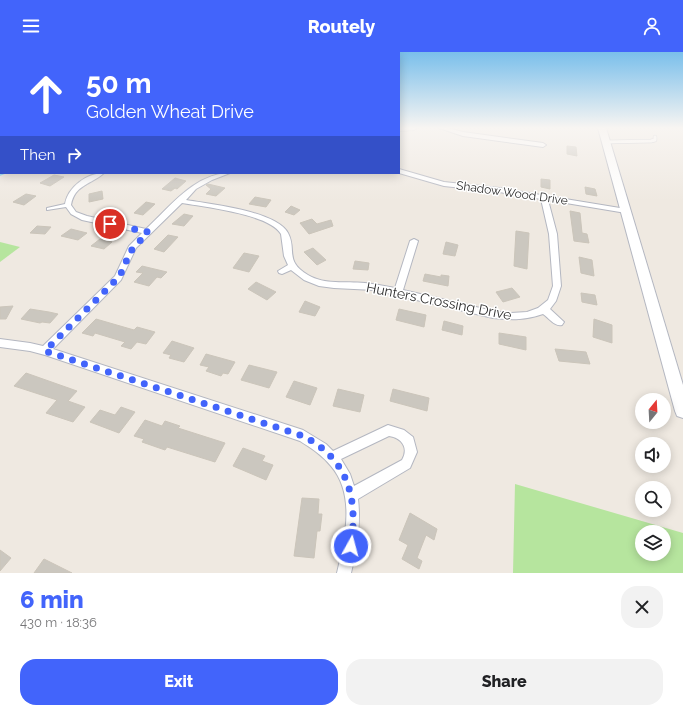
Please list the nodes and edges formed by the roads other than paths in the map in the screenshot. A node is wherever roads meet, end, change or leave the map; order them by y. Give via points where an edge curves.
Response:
1 (609, 152) edge
2 (400, 171) edge
3 (99, 174) edge
4 (225, 174) edge
5 (544, 196) junction
6 (181, 200) junction
7 (68, 204) junction
8 (49, 209) dead end
9 (626, 210) junction
10 (148, 232) junction
11 (414, 241) dead end
12 (293, 266) junction
13 (282, 271) dead end
14 (398, 292) junction
15 (544, 309) junction
16 (560, 322) dead end
17 (0, 343) edge
18 (45, 351) junction
19 (683, 411) edge
20 (333, 457) junction
21 (350, 496) junction
22 (344, 573) edge

1 - 9 main road
2 - 5 street, Shadow Wood Drive via 444,184
3 - 7 street via 77,187
4 - 6 street via 199,185
5 - 9 street, Shadow Wood Drive
5 - 15 street via 553,234 557,286 554,298
6 - 10 street
6 - 12 street via 258,216 276,224 285,233 289,258
7 - 8 street
7 - 10 street via 78,216
9 - 19 main road
10 - 18 street via 129,253 118,278
11 - 14 street
12 - 13 street
12 - 14 street, Hunters Crossing Drive via 303,276 320,283 369,286
14 - 15 street, Hunters Crossing Drive via 507,317 529,315
15 - 16 street
17 - 18 street
18 - 20 street via 303,436
20 - 21 street via 346,481
20 - 21 street via 388,430 402,433 411,444 411,455 406,464
21 - 22 street via 354,509 354,527

